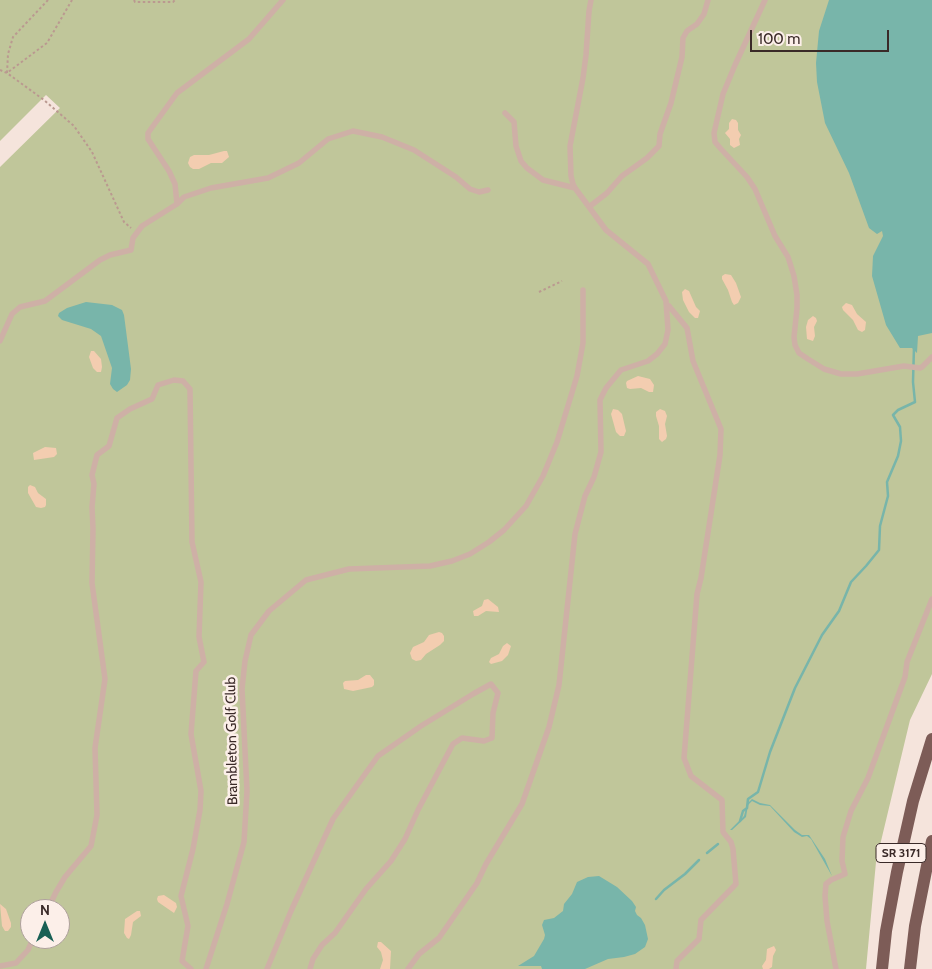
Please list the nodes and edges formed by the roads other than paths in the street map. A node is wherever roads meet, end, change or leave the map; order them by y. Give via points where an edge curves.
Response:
1 (282, 0) edge
2 (591, 0) edge
3 (708, 0) edge
4 (765, 0) edge
5 (505, 113) dead end
6 (576, 188) junction
7 (488, 190) dead end
8 (177, 204) junction
9 (589, 207) junction
10 (583, 290) dead end
11 (666, 301) junction
12 (0, 341) edge
13 (932, 357) edge
14 (932, 599) edge
15 (932, 739) edge
16 (932, 841) edge
17 (53, 899) edge
18 (28, 949) edge
19 (0, 966) edge
20 (191, 969) edge
21 (206, 969) edge
22 (267, 969) edge
23 (310, 969) edge
24 (408, 969) edge
25 (676, 969) edge
26 (836, 969) edge
27 (882, 969) edge
28 (910, 969) edge

1 - 8 lane via 249,39 176,93 148,134 148,139 170,171
2 - 6 lane via 583,78 570,146 572,184
3 - 9 lane via 704,14 683,38 682,57 659,146
4 - 13 lane via 734,65 714,133 715,142 755,189 775,236 788,257 797,294 795,345 800,353 824,369 841,374 907,366 922,368
5 - 6 lane via 514,122 516,146 527,168 543,180
6 - 9 lane
7 - 8 lane via 478,192 470,189 414,150 382,137 353,131 328,139 299,163 268,178 211,188 184,197
8 - 12 lane via 142,226 133,238 131,250 100,260 45,301 20,307 12,314
9 - 11 lane via 606,230 648,264
10 - 21 lane, Brambleton Golf Club via 583,343 577,376 557,442 526,506 504,530 470,554 452,561 430,566 349,569 306,580 269,611 251,635 244,661 242,690 246,790 244,842
11 - 24 lane via 668,330 664,344 648,361 621,370 600,400 601,452 575,534 559,686 522,804 472,891 439,938 419,954
11 - 25 lane via 687,328 693,361 721,429 720,455 697,594 684,758 690,776 722,800 723,832 733,849 736,884 701,920 699,939 677,961
14 - 26 lane via 868,778 851,811 844,837 842,861 845,874 826,884 827,921
15 - 27 main road, SR 3171 via 897,872
16 - 28 main road, SR 3171
17 - 20 lane via 65,876 91,846 97,815 95,748 105,679 92,583 92,475 97,454 109,446 117,418 152,399 158,385 183,381 190,389 192,542 201,582 199,637 204,662 196,671 191,734 201,791 200,810 181,896 188,926 182,961
18 - 19 lane via 16,963
22 - 23 lane via 333,819 378,756 492,684 498,692 492,738 484,741 462,738 453,744 405,839 335,933 322,945

